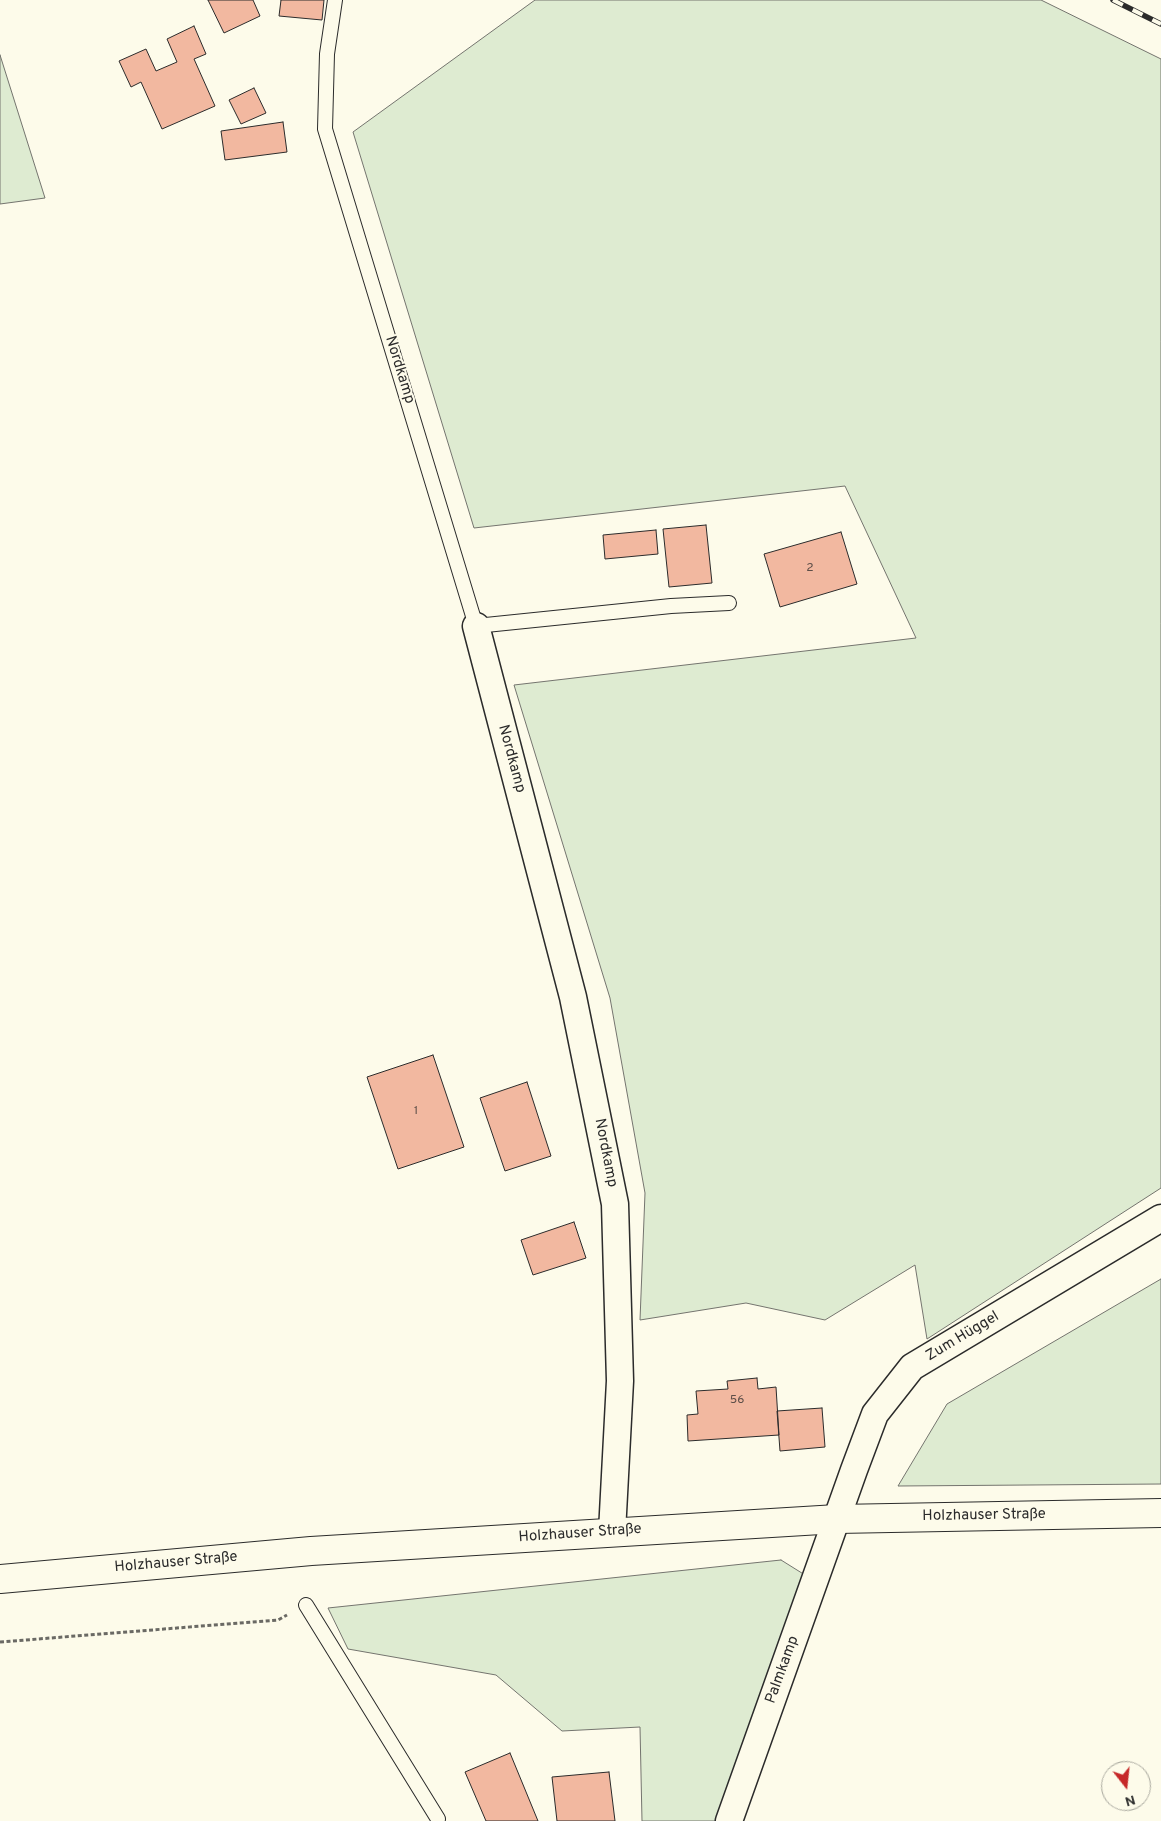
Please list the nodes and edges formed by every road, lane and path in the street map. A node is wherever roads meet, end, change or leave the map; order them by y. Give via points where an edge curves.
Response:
1 (335, 0) edge
2 (729, 603) dead end
3 (476, 626) junction
4 (1161, 1218) edge
5 (1161, 1513) edge
6 (836, 1519) junction
7 (612, 1532) junction
8 (0, 1579) edge
9 (306, 1605) joint
10 (0, 1642) edge
11 (438, 1819) dead end
12 (729, 1821) edge

1 - 3 lane, Nordkamp via 326,54 325,129
2 - 3 lane
3 - 7 street, Nordkamp via 573,996 615,1204 620,1381
4 - 6 street, Zum Hüggel via 912,1367 875,1414
5 - 6 street, Holzhauser Straße
6 - 7 street, Holzhauser Straße
6 - 12 street, Palmkamp
7 - 8 street, Holzhauser Straße via 311,1551
9 - 10 path via 278,1620
9 - 11 lane

